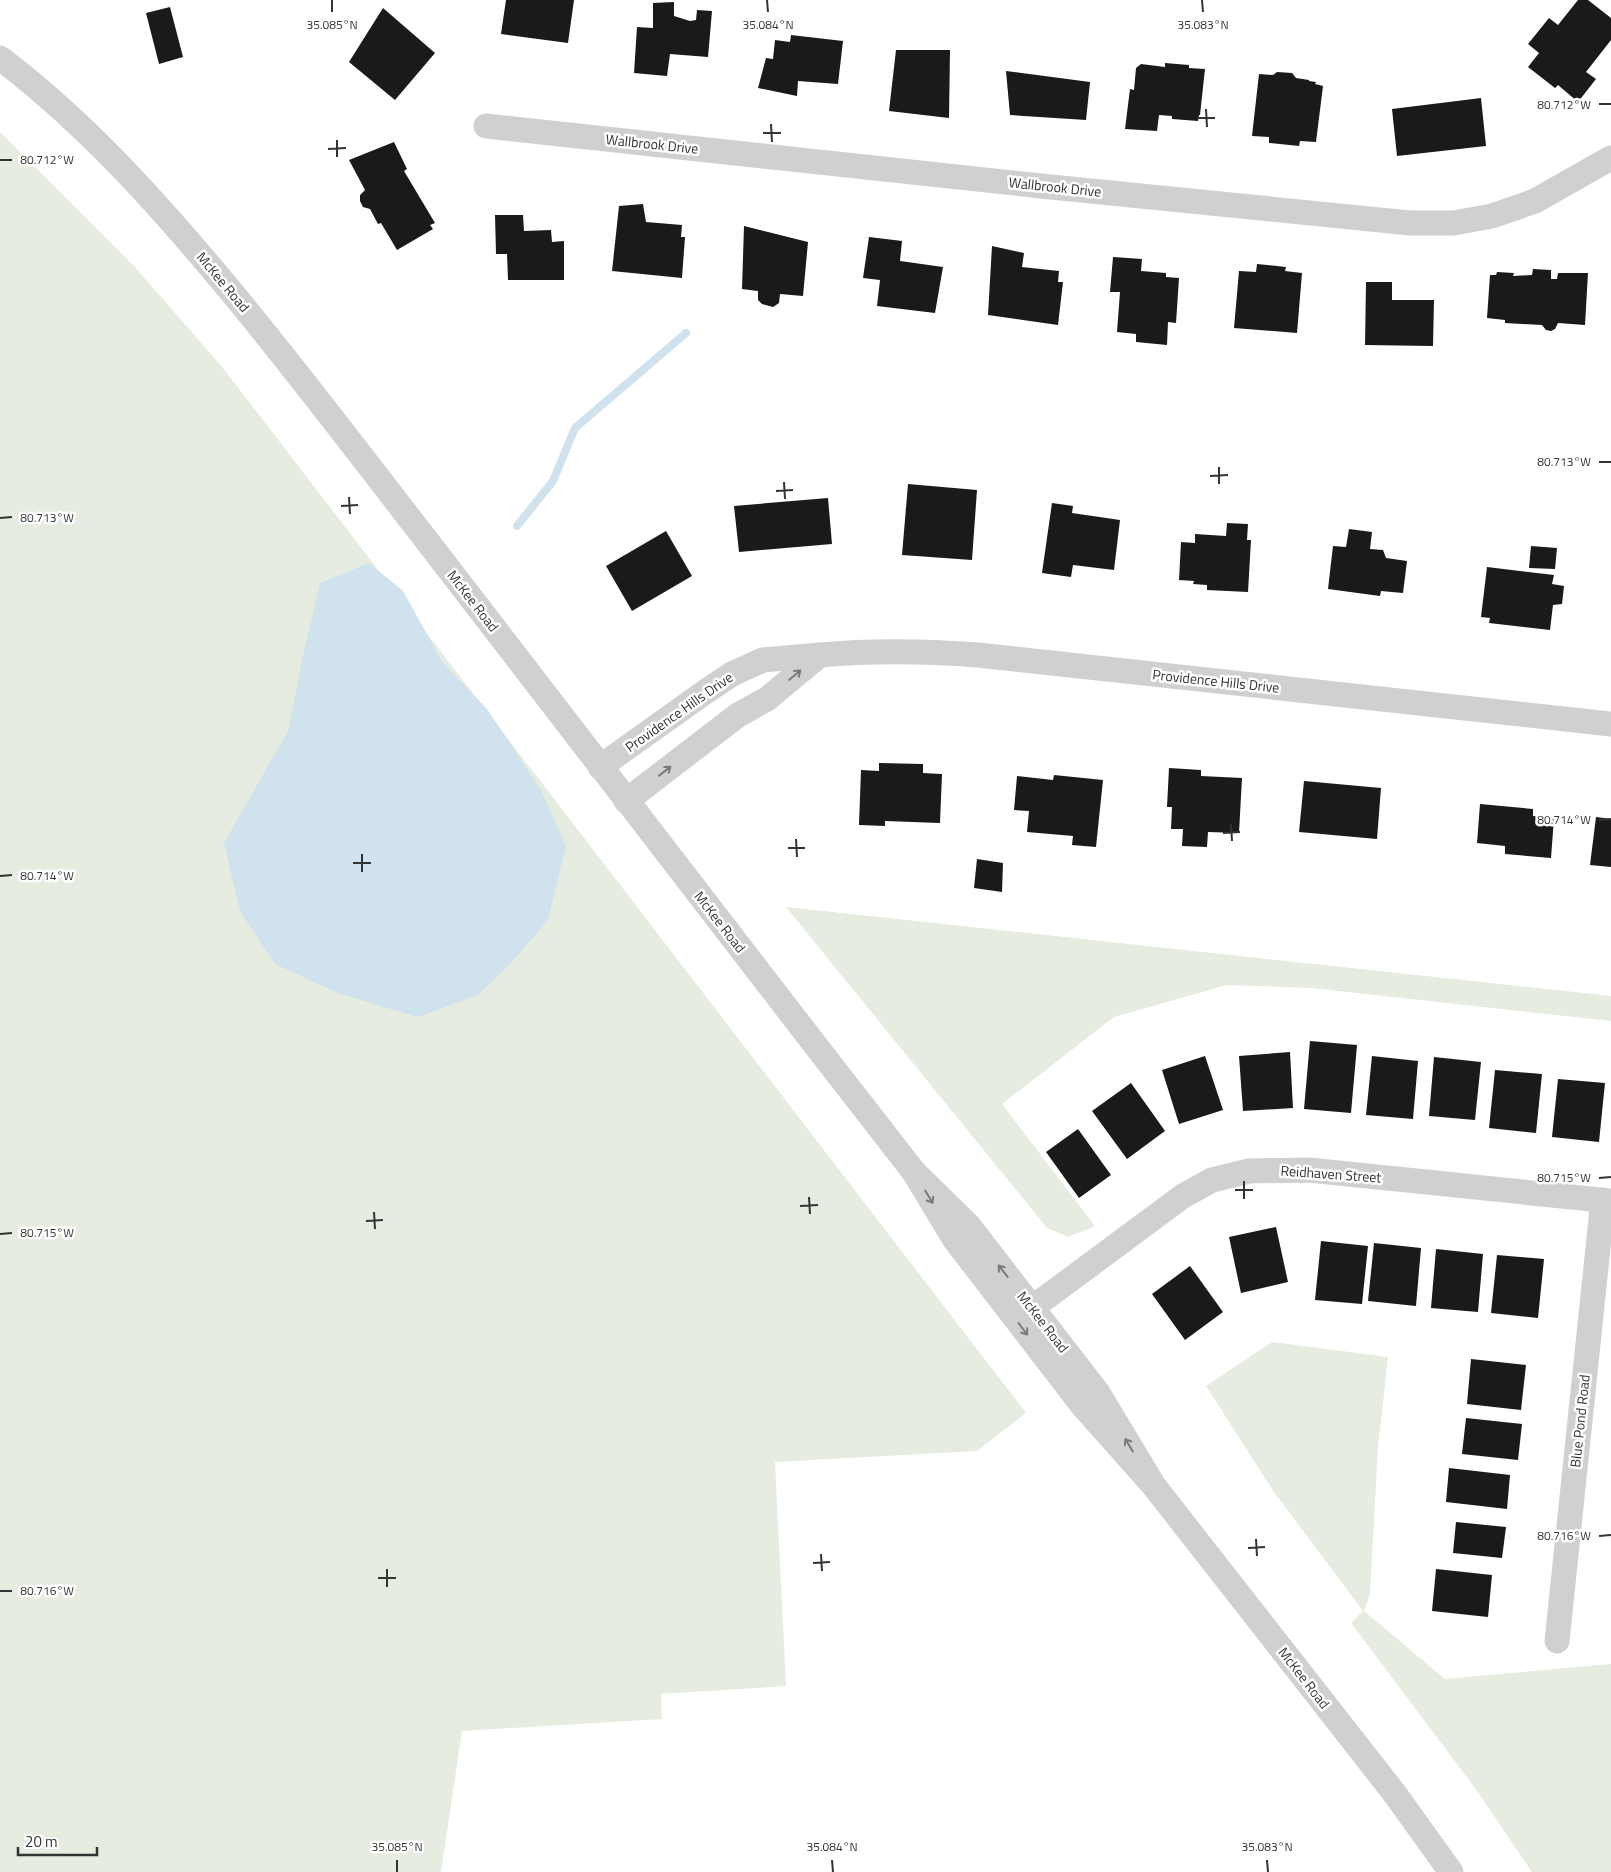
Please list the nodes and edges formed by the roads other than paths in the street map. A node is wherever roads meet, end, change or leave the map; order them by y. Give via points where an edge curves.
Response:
1 (0, 58) edge
2 (486, 126) dead end
3 (1610, 161) edge
4 (820, 655) junction
5 (1611, 724) edge
6 (600, 767) junction
7 (626, 801) junction
8 (914, 1172) junction
9 (1607, 1201) edge
10 (1032, 1308) junction
11 (1154, 1486) junction
12 (1557, 1642) dead end
13 (1452, 1872) edge

1 - 6 street, McKee Road via 72,119 139,184 195,248 287,359
2 - 3 street, Wallbrook Drive via 1410,223 1454,223 1492,216 1535,201
4 - 5 street, Providence Hills Drive via 923,651 978,655
4 - 6 street, Providence Hills Drive via 763,660 732,674
7 -> 4 street via 738,715 767,699
6 - 7 street, McKee Road
7 - 8 street, McKee Road
10 -> 8 street, McKee Road via 969,1226
8 -> 11 street, McKee Road via 961,1248 1082,1405
9 - 10 street, Reidhaven Street via 1309,1170 1249,1170 1212,1180 1183,1196
9 - 12 street, Blue Pond Road
11 -> 10 street, McKee Road via 1098,1393
11 - 13 street, McKee Road via 1395,1794

